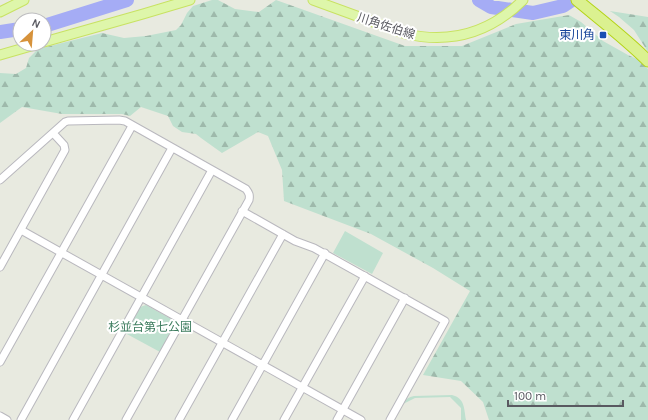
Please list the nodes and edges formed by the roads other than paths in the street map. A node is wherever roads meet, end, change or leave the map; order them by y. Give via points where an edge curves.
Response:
1 (24, 0) edge
2 (190, 0) edge
3 (312, 0) edge
4 (522, 0) edge
5 (580, 3) edge
6 (0, 12) edge
7 (52, 40) edge
8 (12, 52) edge
9 (0, 55) edge
10 (648, 61) edge
11 (132, 126) junction
12 (53, 132) junction
13 (172, 148) junction
14 (212, 170) junction
15 (0, 180) edge
16 (242, 211) junction
17 (21, 230) junction
18 (283, 234) junction
19 (61, 252) junction
20 (325, 253) junction
21 (0, 267) edge
22 (102, 275) junction
23 (365, 276) junction
24 (142, 297) junction
25 (405, 298) junction
26 (182, 320) junction
27 (222, 342) junction
28 (0, 362) edge
29 (263, 365) junction
30 (303, 387) junction
31 (343, 410) junction
32 (0, 416) edge
33 (7, 420) edge
34 (21, 420) edge
35 (73, 420) edge
36 (126, 420) edge
37 (179, 420) edge
38 (232, 420) edge
39 (284, 420) edge
40 (337, 420) edge
41 (361, 420) edge
42 (390, 420) edge

1 - 6 main road
2 - 7 main road
3 - 4 main road, 川角佐伯線 via 395,31 429,38 452,38 484,28 501,19
5 - 10 highway via 620,34
8 - 9 main road
11 - 12 street via 120,120 68,121
11 - 13 street
11 - 19 street
12 - 15 street
12 - 17 street via 65,150
13 - 14 street
13 - 22 street
14 - 16 street via 249,192 249,200
14 - 24 street
16 - 18 street
16 - 26 street
17 - 19 street
17 - 21 street
18 - 20 street via 298,243
18 - 27 street
19 - 22 street
19 - 28 street
20 - 23 street
20 - 29 street
22 - 24 street
22 - 34 street
23 - 25 street
23 - 30 street
24 - 26 street
24 - 35 street
25 - 31 street
25 - 42 street via 446,321
26 - 27 street
26 - 36 street
27 - 29 street
27 - 37 street
29 - 30 street
29 - 38 street
30 - 31 street
30 - 39 street
31 - 40 street
31 - 41 street
32 - 33 street

